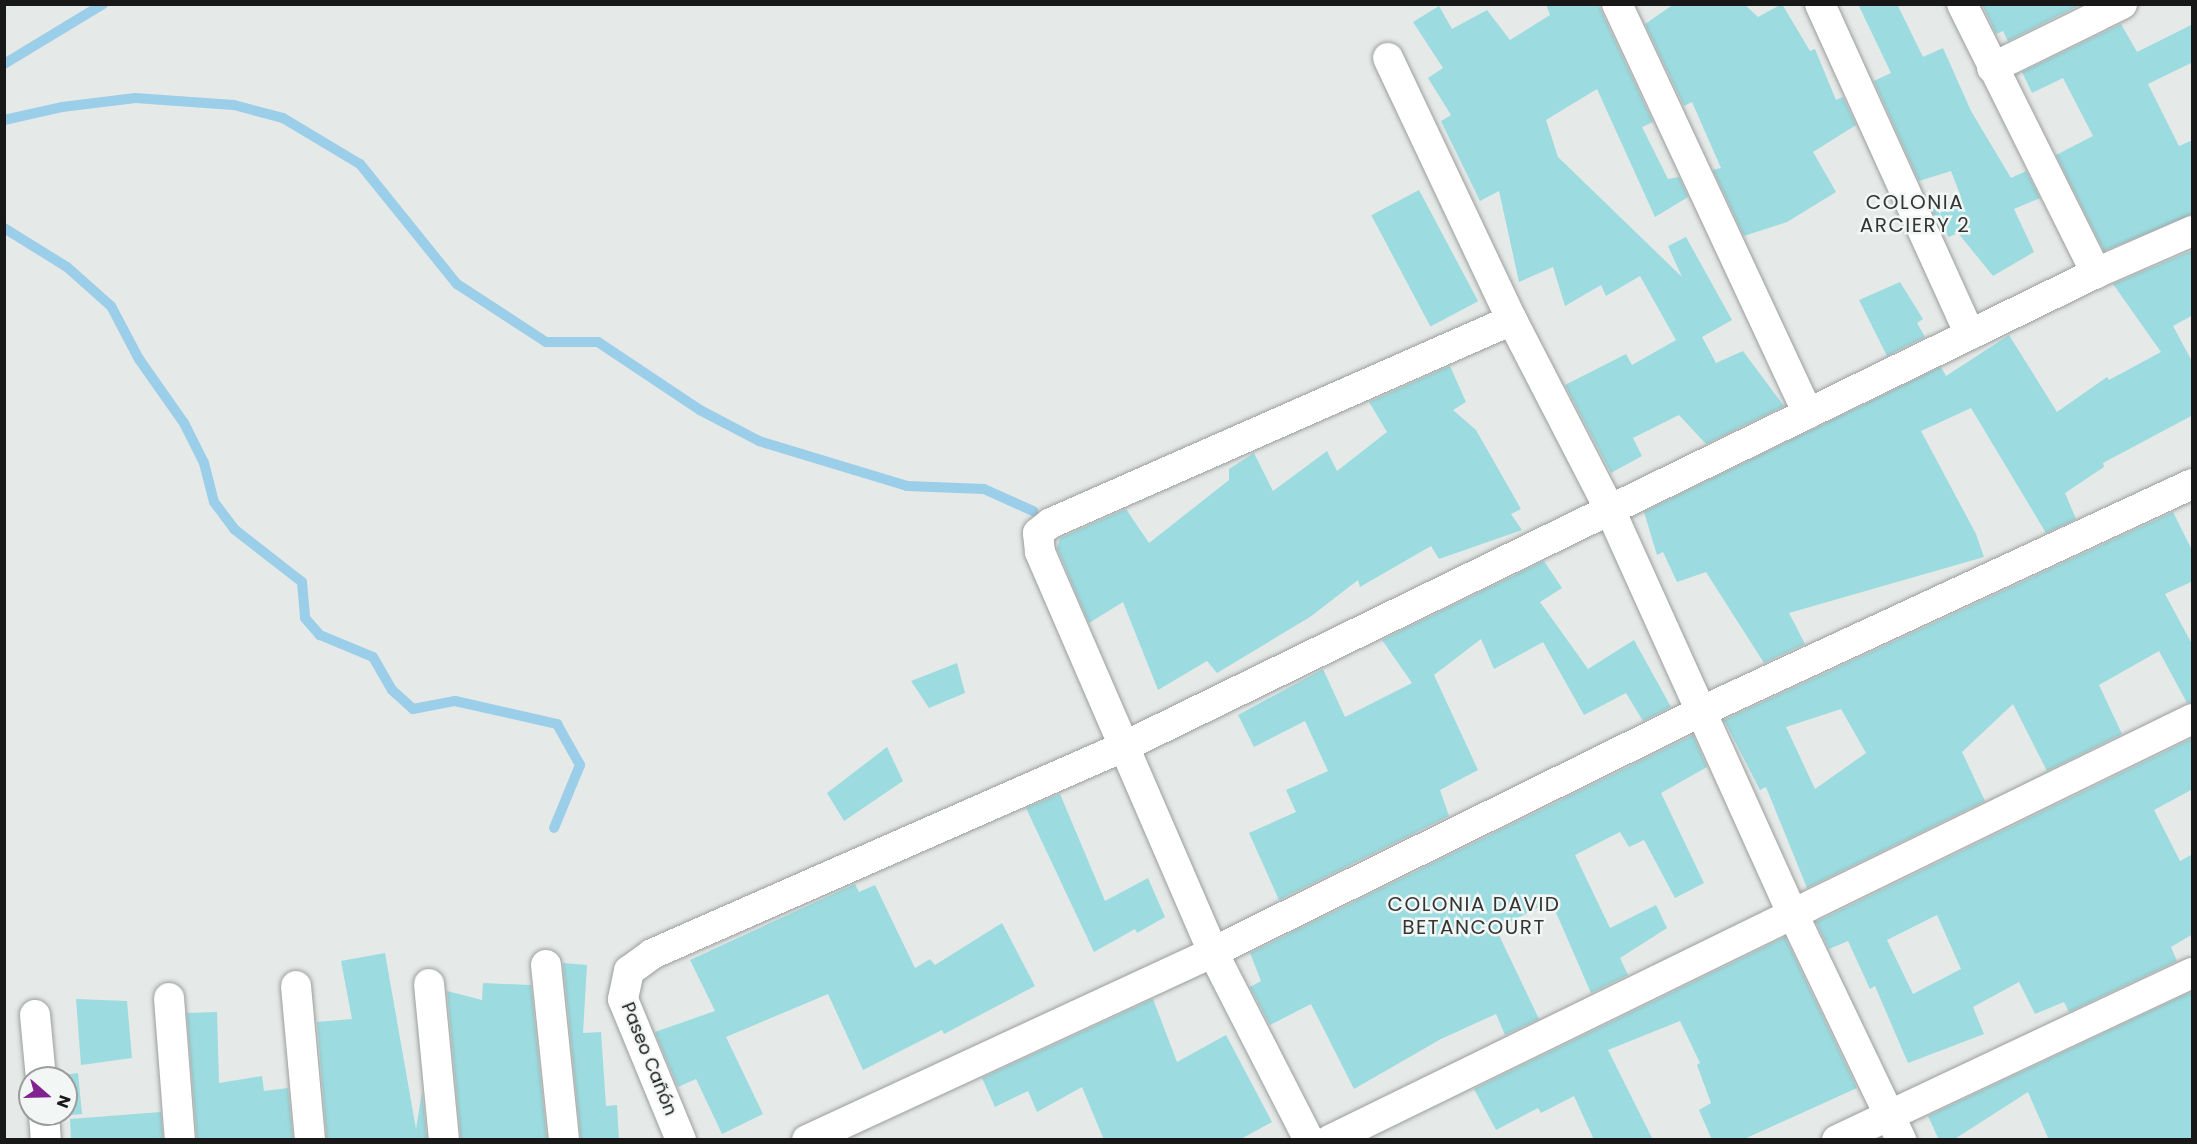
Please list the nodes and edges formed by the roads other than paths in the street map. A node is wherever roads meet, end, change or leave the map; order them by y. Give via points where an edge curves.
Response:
1 (1617, 4) edge
2 (1820, 4) edge
3 (1962, 4) edge
4 (2122, 4) edge
5 (1388, 58) dead end
6 (1992, 68) junction
7 (2193, 231) edge
8 (2096, 273) junction
9 (1512, 320) junction
10 (1970, 334) junction
11 (1808, 414) junction
12 (2193, 484) edge
13 (1611, 513) junction
14 (1700, 712) junction
15 (2193, 719) edge
16 (1123, 747) junction
17 (1792, 912) junction
18 (1213, 952) junction
19 (546, 965) dead end
20 (2193, 973) edge
21 (429, 984) dead end
22 (296, 986) dead end
23 (169, 998) dead end
24 (35, 1015) dead end
25 (40, 1066) edge
26 (1895, 1127) edge
27 (180, 1140) edge
28 (310, 1140) edge
29 (444, 1140) edge
30 (564, 1140) edge
31 (681, 1140) edge
32 (807, 1140) edge
33 (1309, 1140) edge
34 (1330, 1140) edge
35 (1837, 1140) edge

1 - 11 street
2 - 10 street
3 - 6 street
4 - 6 street
5 - 9 street
6 - 8 street
7 - 8 street, Paseo Cañón
8 - 10 street, Paseo Cañón
9 - 13 street
9 - 16 street via 1050,524 1038,533 1040,552
10 - 11 street, Paseo Cañón
11 - 13 street, Paseo Cañón
12 - 14 street
13 - 14 street
13 - 16 street, Paseo Cañón
14 - 17 street
14 - 18 street
15 - 17 street
16 - 18 street
16 - 31 street, Paseo Cañón via 652,954 629,971 623,999
17 - 26 street
17 - 34 street
18 - 32 street
18 - 33 street
19 - 30 street
20 - 26 street
21 - 29 street
22 - 28 street
23 - 27 street
24 - 25 street
26 - 35 street

